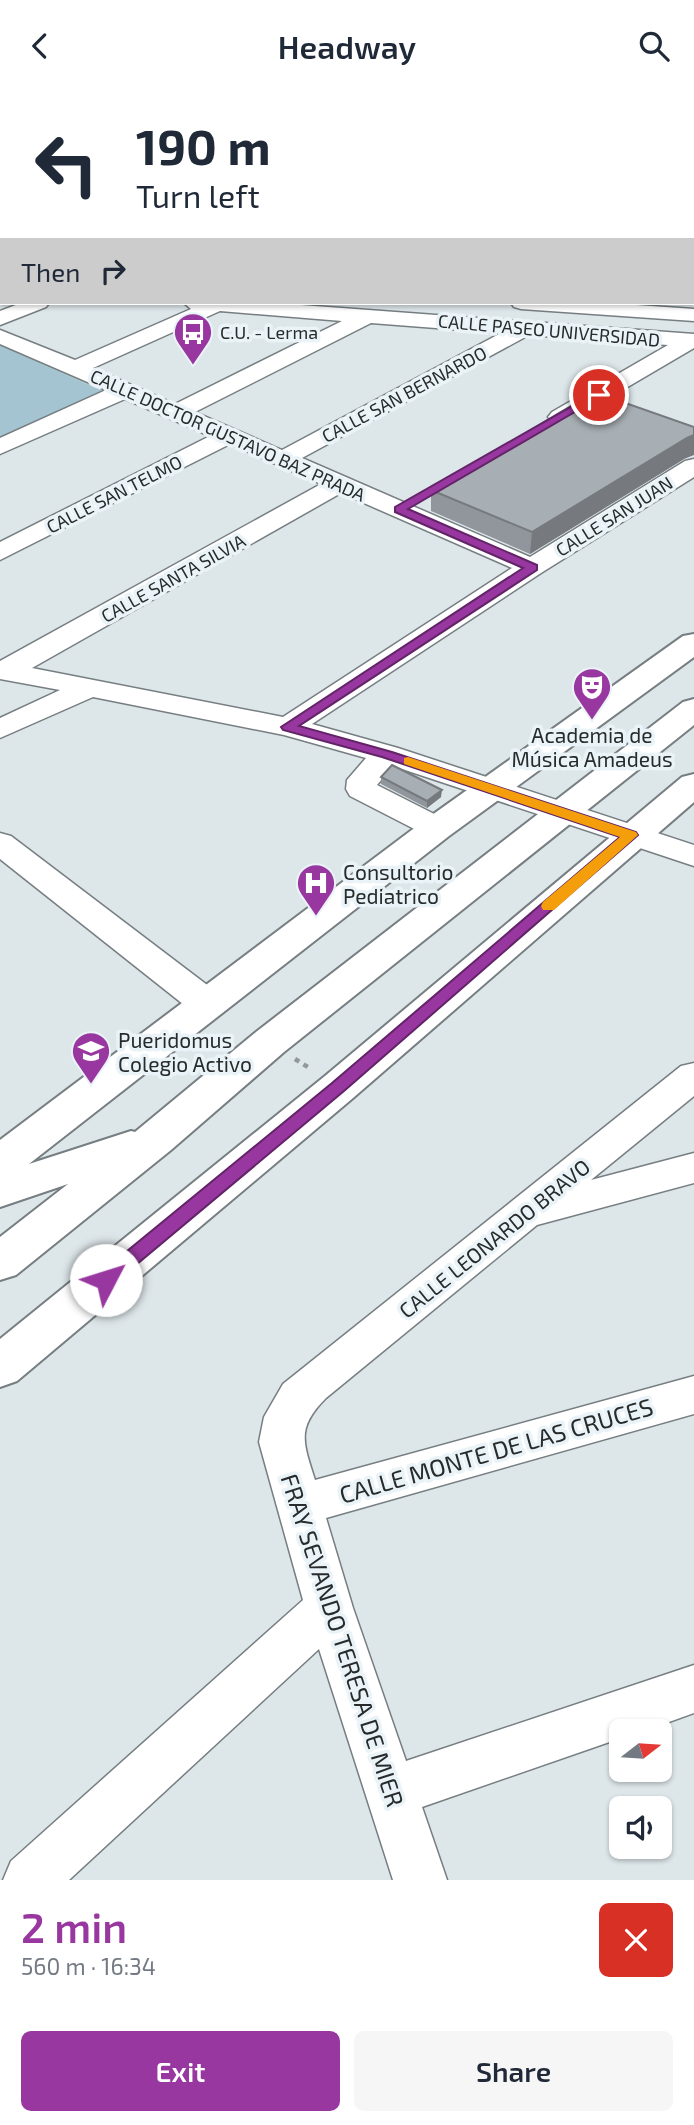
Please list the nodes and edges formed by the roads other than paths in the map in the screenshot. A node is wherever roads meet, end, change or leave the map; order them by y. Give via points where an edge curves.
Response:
1 (34, 305) edge
2 (217, 305) joint
3 (355, 305) edge
4 (369, 316) junction
5 (526, 317) edge
6 (0, 319) edge
7 (691, 332) edge
8 (0, 336) edge
9 (76, 368) junction
10 (126, 390) junction
11 (599, 395) junction
12 (623, 405) edge
13 (177, 412) junction
14 (540, 429) edge
15 (228, 436) junction
16 (0, 447) edge
17 (283, 459) junction
18 (694, 466) edge
19 (340, 484) junction
20 (423, 496) dead end
21 (399, 510) junction
22 (0, 552) edge
23 (532, 567) junction
24 (694, 643) edge
25 (3, 670) edge
26 (89, 688) junction
27 (694, 709) edge
28 (288, 727) junction
29 (0, 729) edge
30 (387, 754) junction
31 (694, 784) edge
32 (493, 789) junction
33 (564, 812) junction
34 (438, 828) junction
35 (631, 835) junction
36 (0, 843) edge
37 (694, 856) edge
38 (206, 1003) junction
39 (694, 1076) edge
40 (156, 1139) junction
41 (0, 1163) edge
42 (694, 1167) edge
43 (0, 1190) edge
44 (526, 1213) junction
45 (0, 1262) edge
46 (0, 1367) edge
47 (694, 1395) edge
48 (294, 1401) joint
49 (298, 1505) junction
50 (329, 1608) junction
51 (694, 1689) edge
52 (391, 1792) junction
53 (30, 1880) edge
54 (420, 1880) edge

1 - 6 street
2 - 4 street, CALLE PASEO UNIVERSIDAD
2 - 9 street
3 - 5 street, CALLE PASEO UNIVERSIDAD
4 - 5 street, CALLE PASEO UNIVERSIDAD
4 - 13 street
5 - 7 street, CALLE PASEO UNIVERSIDAD
5 - 17 street, CALLE SAN BERNARDO
7 - 11 street
8 - 9 street, CALLE DOCTOR GUSTAVO BAZ PRADA
9 - 10 street, CALLE DOCTOR GUSTAVO BAZ PRADA
10 - 13 street, CALLE DOCTOR GUSTAVO BAZ PRADA
10 - 16 street
11 - 12 street
11 - 14 street
13 - 15 street, CALLE DOCTOR GUSTAVO BAZ PRADA
15 - 17 street, CALLE DOCTOR GUSTAVO BAZ PRADA
15 - 22 street, CALLE SAN TELMO
17 - 19 street, CALLE DOCTOR GUSTAVO BAZ PRADA
18 - 23 street, CALLE SAN JUAN
19 - 21 street, CALLE DOCTOR GUSTAVO BAZ PRADA
19 - 25 street, CALLE SANTA SILVIA
20 - 21 street
21 - 23 street, CALLE DOCTOR GUSTAVO BAZ PRADA
23 - 28 street, CALLE SAN JUAN
24 - 32 main road
25 - 26 street
26 - 28 street
26 - 29 street
27 - 33 main road
28 - 30 street
30 - 32 street
30 - 34 street via 362,780 360,789
31 - 35 main road
32 - 33 street
32 - 34 main road
33 - 35 street
33 - 40 main road via 270,1042
34 - 38 main road
35 - 37 street
35 - 46 main road via 338,1087
36 - 38 street
38 - 41 main road
39 - 44 street, CALLE LEONARDO BRAVO
40 - 43 main road
40 - 45 main road
42 - 44 street
44 - 48 street, CALLE LEONARDO BRAVO
47 - 49 street, CALLE MONTE DE LAS CRUCES
48 - 49 street, FRAY SEVANDO TERESA DE MIER via 281,1441
49 - 50 street, FRAY SEVANDO TERESA DE MIER
50 - 52 street, FRAY SEVANDO TERESA DE MIER
50 - 53 street
51 - 52 street
52 - 54 street, FRAY SEVANDO TERESA DE MIER

